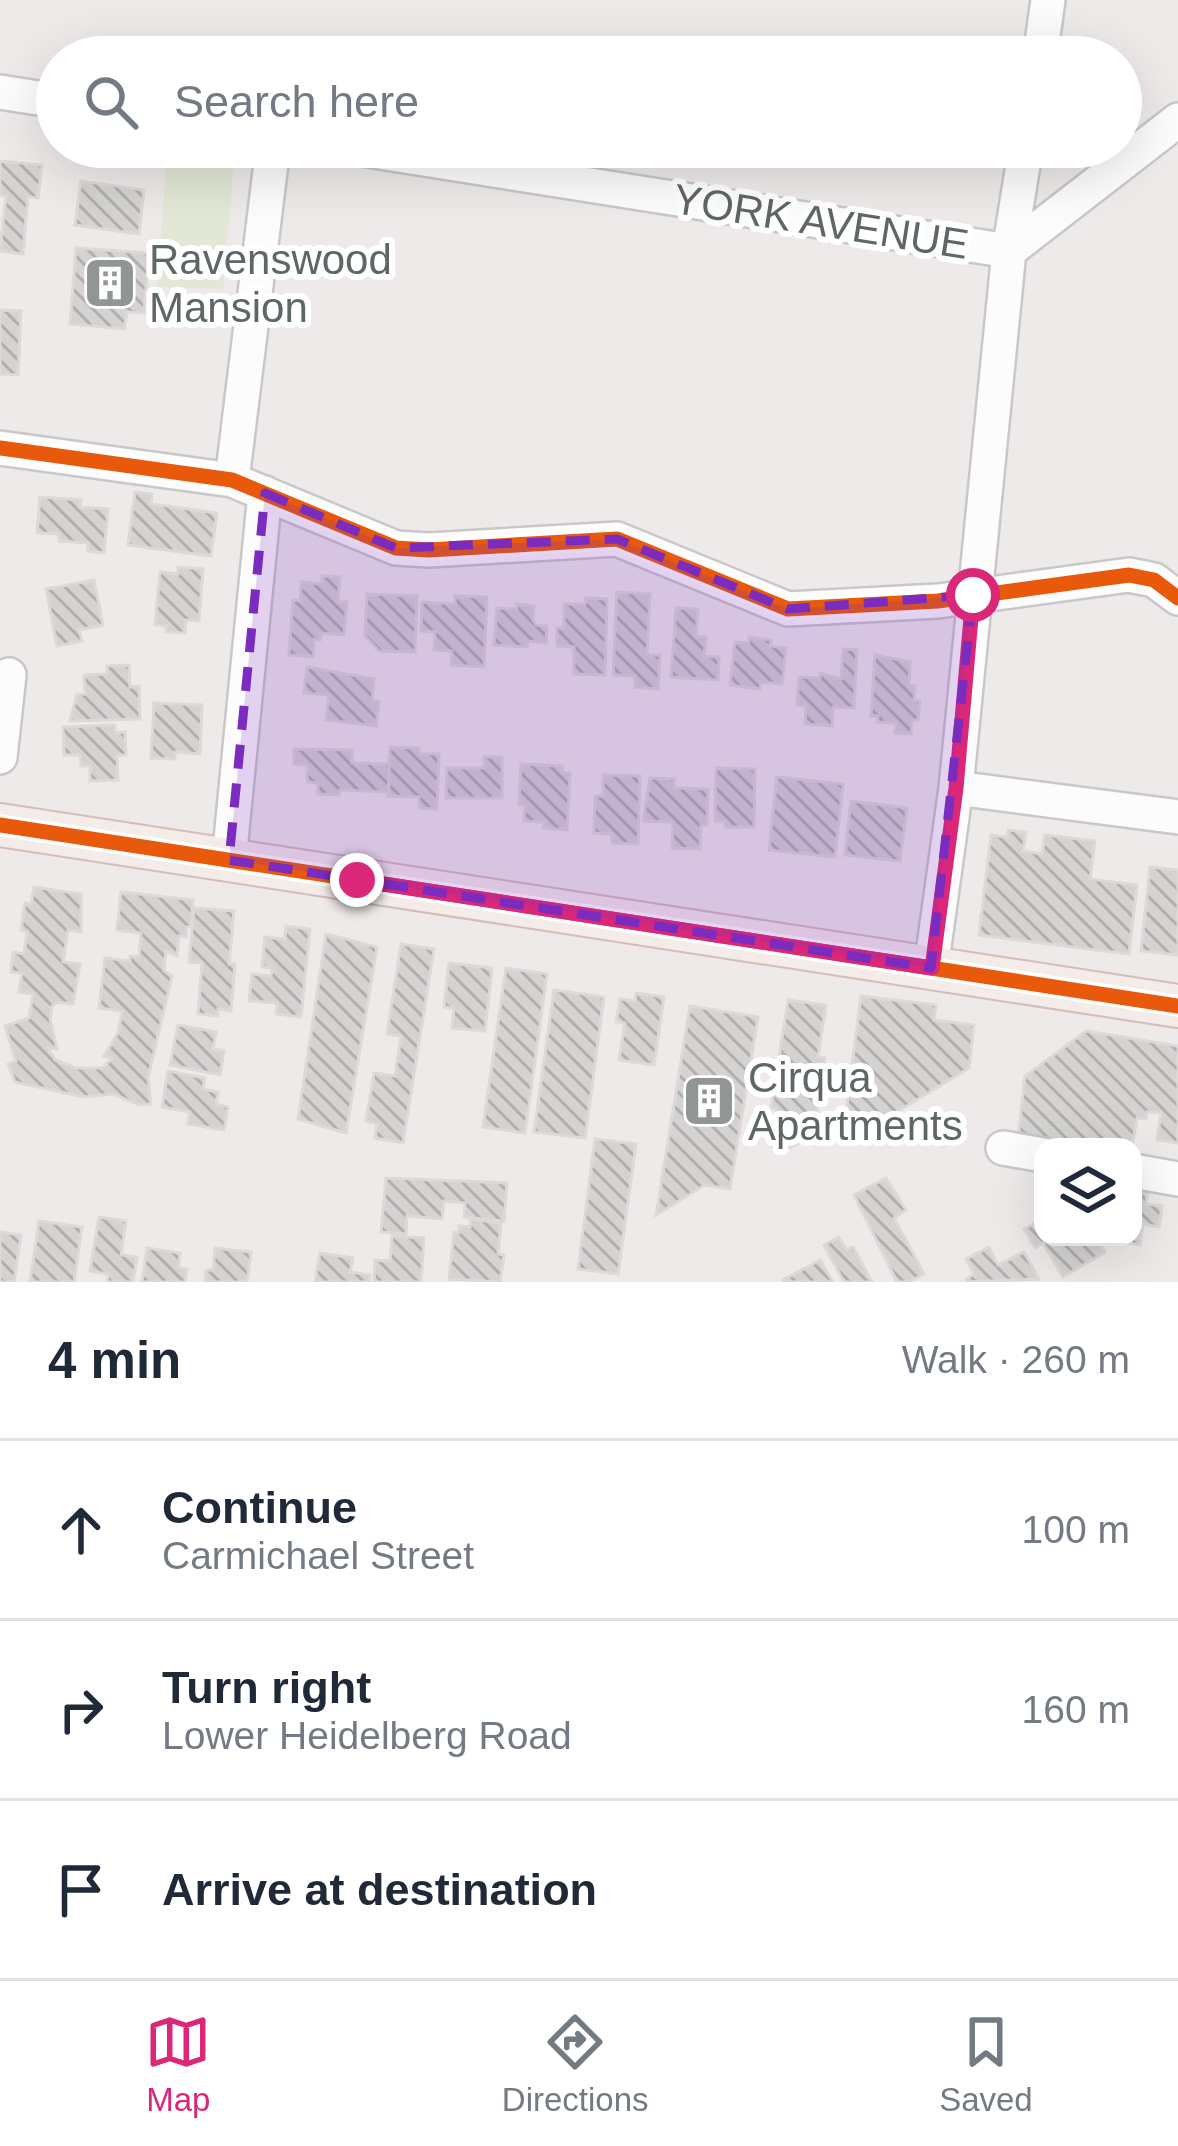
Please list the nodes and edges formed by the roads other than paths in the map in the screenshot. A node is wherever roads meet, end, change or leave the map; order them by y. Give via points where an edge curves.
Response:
1 (1048, 0) edge
2 (1043, 36) edge
3 (0, 92) edge
4 (36, 98) edge
5 (1178, 120) edge
6 (1142, 148) edge
7 (270, 168) edge
8 (482, 168) edge
9 (1023, 168) edge
10 (1116, 168) edge
11 (1010, 251) junction
12 (0, 448) edge
13 (232, 480) junction
14 (265, 493) junction
15 (973, 595) junction
16 (1178, 598) edge
17 (9, 675) dead end
18 (0, 757) edge
19 (956, 788) junction
20 (1178, 817) edge
21 (0, 825) edge
22 (229, 860) junction
23 (932, 968) junction
24 (1178, 1006) edge
25 (1003, 1148) dead end
26 (1034, 1154) edge
27 (1142, 1173) edge
28 (1178, 1179) edge

1 - 2 street
3 - 4 street
5 - 6 street
7 - 13 street
8 - 11 street, YORK AVENUE
9 - 11 street
10 - 11 street
11 - 15 street
12 - 13 street
13 - 14 street
14 - 15 street via 396,548 617,539 788,609
14 - 22 street
15 - 16 street via 1129,575 1154,580
15 - 19 street
17 - 18 street
19 - 20 street
19 - 23 street
21 - 22 main road
22 - 23 main road
23 - 24 main road
25 - 26 street
27 - 28 street

